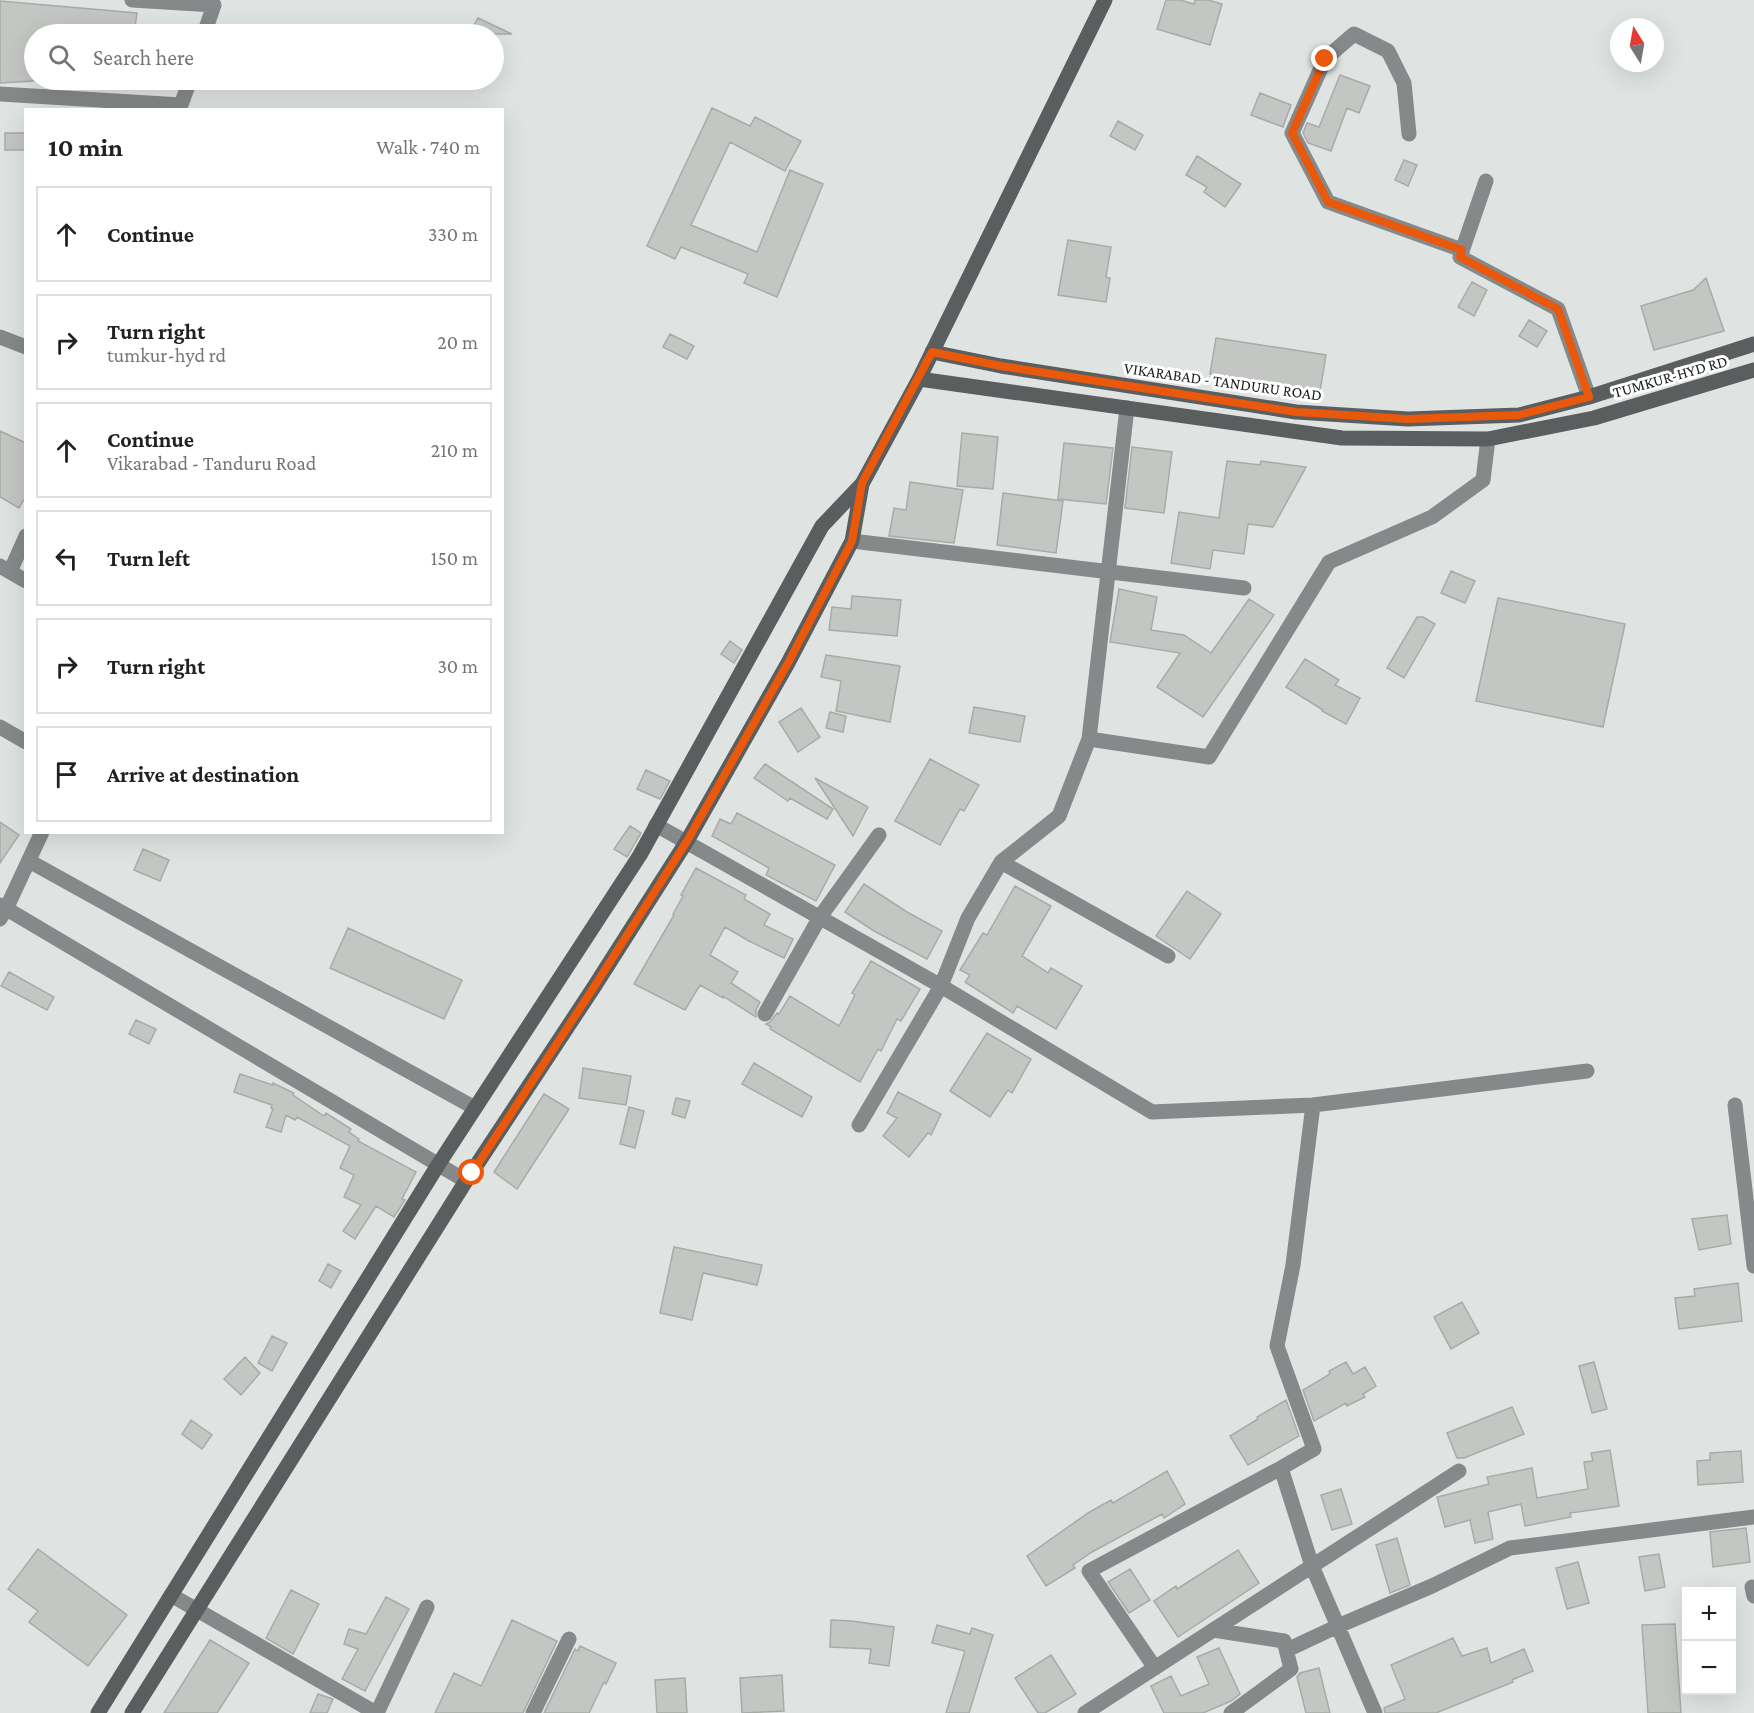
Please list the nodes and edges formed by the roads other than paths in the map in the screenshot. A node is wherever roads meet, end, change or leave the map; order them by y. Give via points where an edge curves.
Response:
1 (132, 0) edge
2 (1105, 0) edge
3 (215, 3) edge
4 (208, 24) edge
5 (186, 90) edge
6 (0, 94) edge
7 (1409, 134) dead end
8 (1486, 181) dead end
9 (1462, 250) junction
10 (0, 337) edge
11 (1754, 344) edge
12 (24, 346) edge
13 (932, 352) junction
14 (1754, 370) edge
15 (919, 379) junction
16 (1589, 397) junction
17 (1127, 408) junction
18 (1488, 439) junction
19 (862, 483) junction
20 (24, 539) edge
21 (852, 541) junction
22 (5, 569) edge
23 (1108, 570) junction
24 (24, 580) edge
25 (1244, 588) dead end
26 (0, 727) edge
27 (1089, 739) junction
28 (24, 741) edge
29 (656, 825) junction
30 (41, 834) edge
31 (879, 835) dead end
32 (687, 841) junction
33 (29, 861) junction
34 (1000, 862) junction
35 (2, 911) edge
36 (819, 916) junction
37 (1168, 956) dead end
38 (941, 986) junction
39 (765, 1014) dead end
40 (1587, 1071) dead end
41 (1313, 1105) junction
42 (1735, 1105) dead end
43 (475, 1108) junction
44 (859, 1125) dead end
45 (438, 1165) junction
46 (466, 1181) junction
47 (1754, 1266) edge
48 (1281, 1468) junction
49 (1459, 1471) dead end
50 (1754, 1517) edge
51 (1312, 1566) junction
52 (171, 1595) junction
53 (427, 1607) dead end
54 (195, 1609) junction
55 (1338, 1626) junction
56 (1213, 1630) junction
57 (569, 1639) dead end
58 (1287, 1650) junction
59 (1155, 1668) junction
60 (98, 1713) edge
61 (132, 1713) edge
62 (376, 1713) edge
63 (533, 1713) edge
64 (1085, 1713) edge
65 (1231, 1713) edge
66 (1375, 1713) edge

1 - 3 street
2 - 13 main road
3 - 4 street
5 - 6 street via 181,105
7 - 9 street via 1404,83 1388,51 1354,34 1325,59 1292,133 1328,202
8 - 9 street
9 - 16 street via 1460,257 1558,309
10 - 12 street
11 - 16 main road, VIKARABAD - TANDURU ROAD
13 - 15 main road
13 - 16 main road, VIKARABAD - TANDURU ROAD via 1296,412 1408,419 1519,415
14 - 18 main road, TUMKUR-HYD RD via 1594,418
15 - 17 main road, TUMKUR-HYD RD
15 - 19 main road
17 - 18 main road, TUMKUR-HYD RD via 1342,438
17 - 23 street
18 - 27 street via 1483,480 1432,517 1329,562 1209,757
19 - 21 main road
19 - 29 main road via 822,526
20 - 22 street
21 - 23 street
21 - 32 main road
22 - 24 street
23 - 25 street
23 - 27 street
26 - 28 street
27 - 34 street via 1059,816
29 - 32 street
29 - 43 main road
30 - 33 street
31 - 36 street
32 - 36 street
32 - 46 main road
33 - 35 street
33 - 43 street
34 - 37 street
34 - 38 street via 968,918
35 - 45 street
36 - 38 street
36 - 39 street
38 - 41 street via 1152,1112
38 - 44 street
40 - 41 street
41 - 48 street via 1293,1265 1277,1346 1314,1449
42 - 47 street
43 - 45 main road
45 - 46 street
45 - 52 main road
46 - 54 main road
48 - 51 street
48 - 59 street via 1089,1571
49 - 51 street
50 - 55 street via 1510,1548
51 - 55 street
51 - 56 street
52 - 54 street
52 - 60 main road
53 - 62 street
54 - 61 main road
54 - 62 street
55 - 58 street
55 - 66 street
56 - 58 street via 1284,1641
56 - 59 street
57 - 63 street
58 - 65 street via 1291,1669
59 - 64 street

